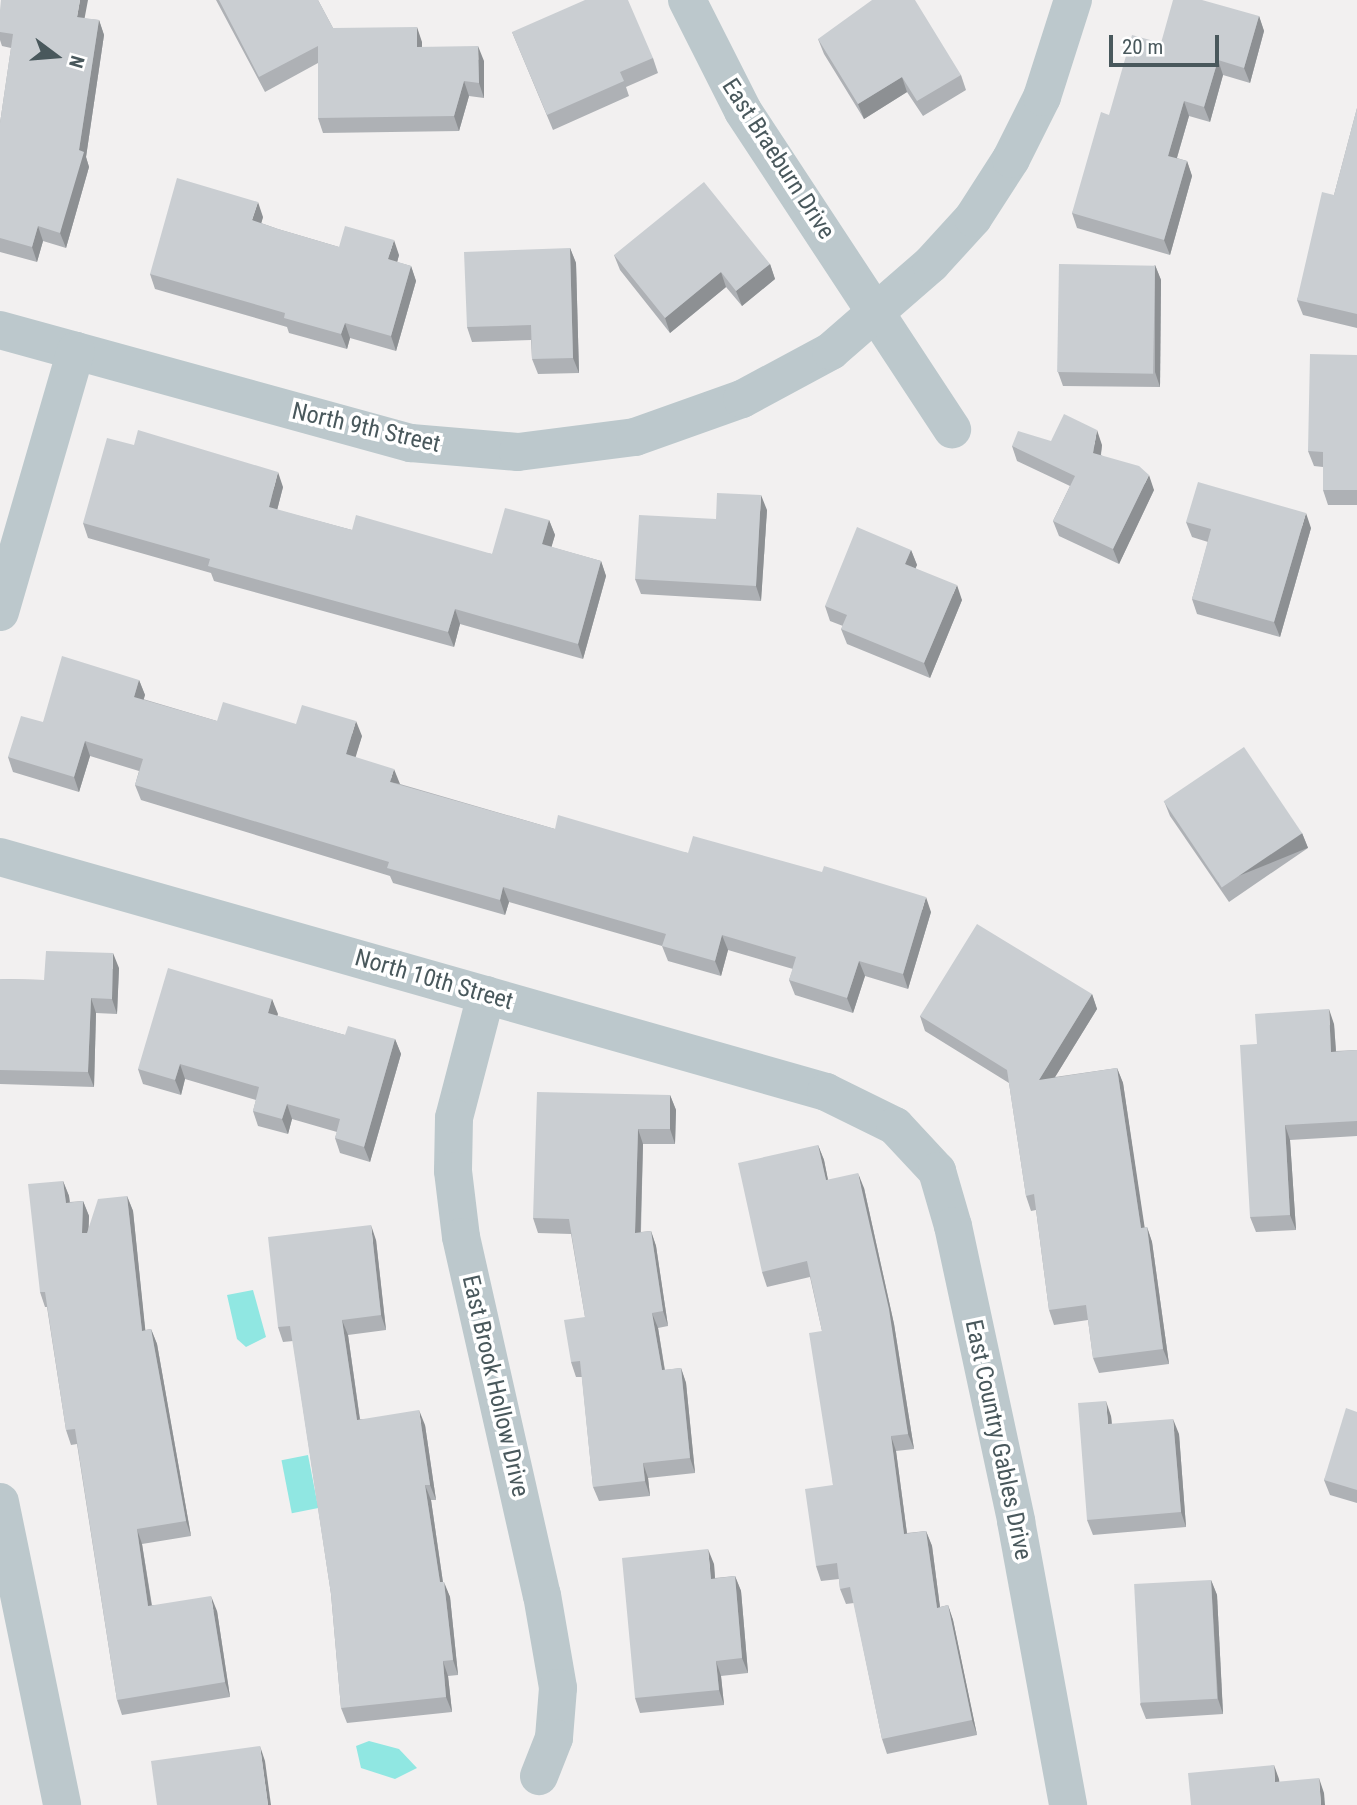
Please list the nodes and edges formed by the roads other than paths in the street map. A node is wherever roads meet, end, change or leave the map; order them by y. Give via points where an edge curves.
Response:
1 (687, 0) edge
2 (1073, 0) edge
3 (878, 313) junction
4 (0, 330) edge
5 (76, 351) junction
6 (952, 429) dead end
7 (0, 612) edge
8 (0, 856) edge
9 (486, 995) junction
10 (866, 1108) joint
11 (0, 1502) edge
12 (539, 1776) dead end
13 (62, 1805) edge
14 (1068, 1805) edge

1 - 3 street, East Braeburn Drive via 743,111
2 - 3 street via 1042,97 1011,159 974,218
3 - 5 street, North 9th Street via 831,351 743,399 635,437 518,452 411,443
3 - 6 street
4 - 5 street, North 9th Street
5 - 7 street
8 - 9 street, North 10th Street
9 - 10 street, North 10th Street via 826,1092
9 - 12 street, East Brook Hollow Drive via 454,1118 453,1171 461,1237 539,1582 558,1688 554,1738
10 - 14 street, East Country Gables Drive via 895,1126 937,1171 944,1193 1016,1521
11 - 13 street

